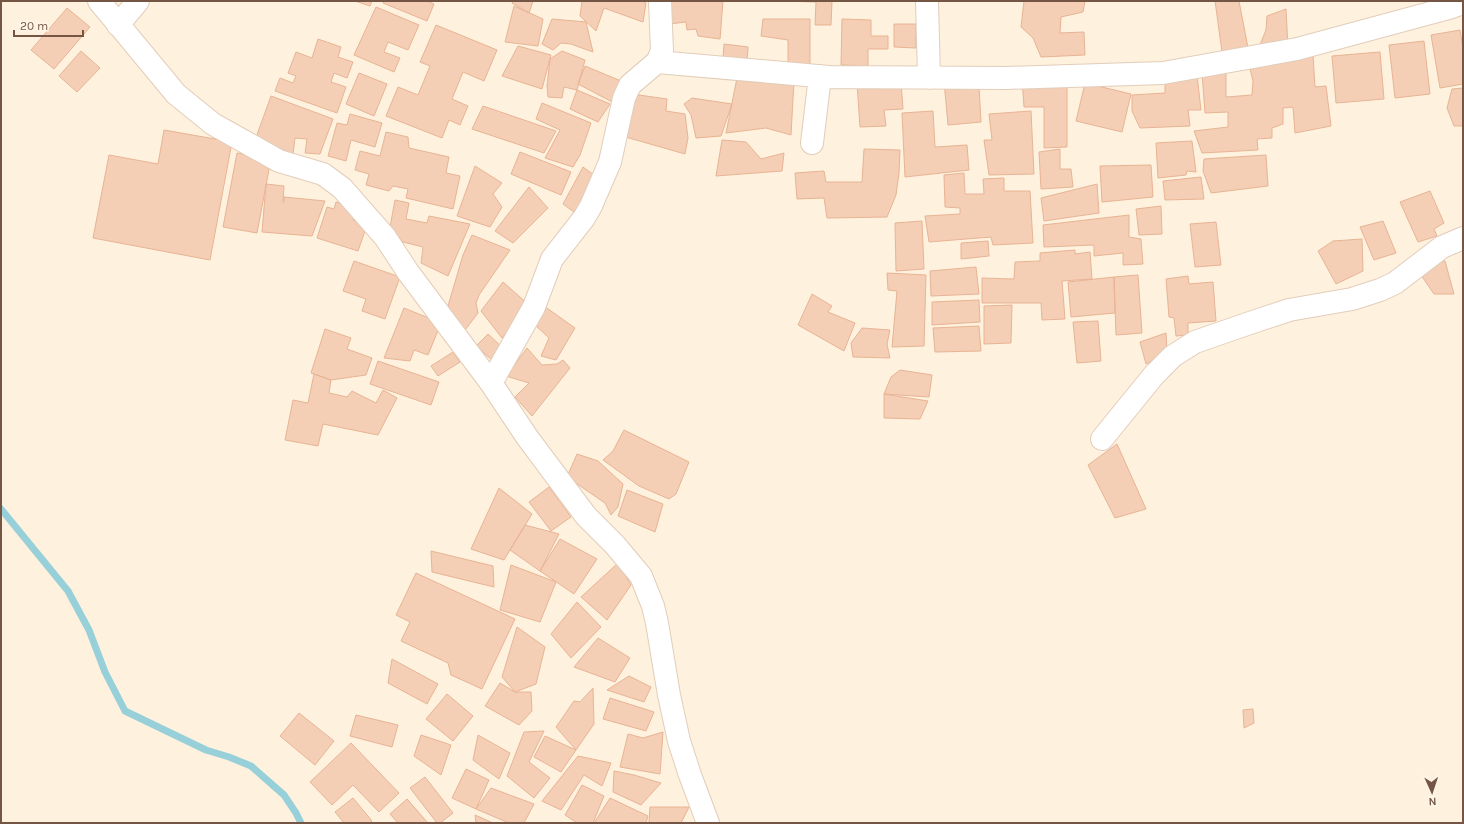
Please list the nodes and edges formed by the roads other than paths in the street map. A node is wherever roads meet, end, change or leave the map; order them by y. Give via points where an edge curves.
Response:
1 (99, 1) edge
2 (138, 1) edge
3 (660, 1) edge
4 (927, 1) edge
5 (1463, 3) edge
6 (118, 25) junction
7 (657, 62) junction
8 (820, 76) junction
9 (929, 78) junction
10 (812, 143) dead end
11 (1463, 238) edge
12 (491, 383) junction
13 (1102, 439) dead end
14 (708, 823) edge

1 - 6 street
2 - 6 street
3 - 7 street via 662,51
4 - 9 street
5 - 9 street via 1297,49 1163,73
6 - 12 street via 176,94 213,124 279,161 323,174 342,188 385,237
7 - 8 street
7 - 12 street via 630,85 624,98 610,162 591,206 552,259 534,306
8 - 9 street
8 - 10 street
11 - 13 street via 1442,247 1395,283 1380,290 1352,299 1289,310 1195,342 1173,356 1154,375
12 - 14 street via 586,516 641,576 657,623 679,741

